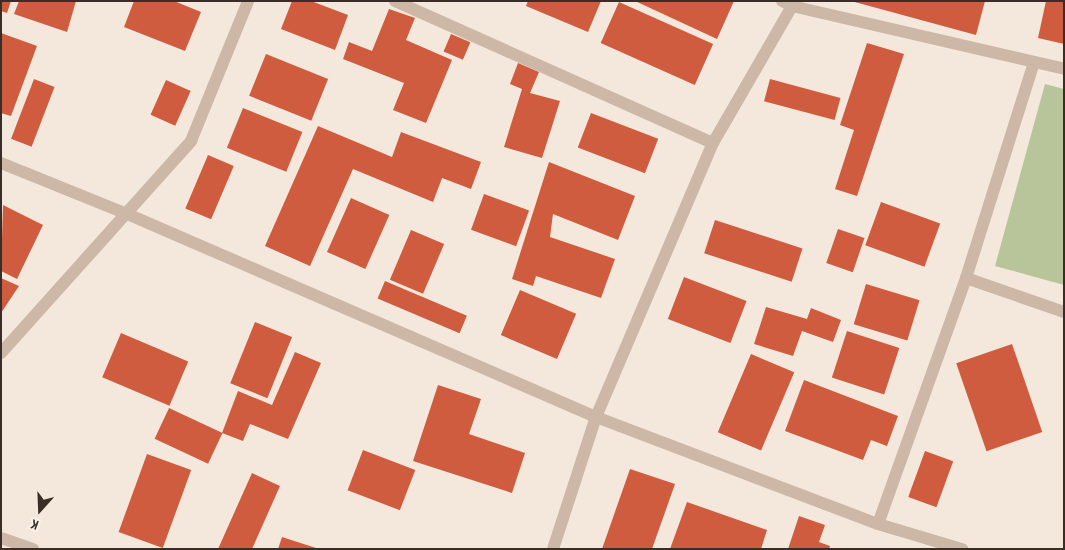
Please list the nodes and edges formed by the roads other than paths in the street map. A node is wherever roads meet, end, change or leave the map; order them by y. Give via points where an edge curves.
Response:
1 (248, 1) edge
2 (395, 1) edge
3 (789, 3) edge
4 (1034, 62) junction
5 (1064, 69) edge
6 (713, 143) junction
7 (1, 163) edge
8 (125, 213) junction
9 (966, 278) junction
10 (1064, 312) edge
11 (1, 352) edge
12 (596, 417) junction
13 (878, 524) junction
14 (1, 538) edge
15 (33, 549) edge
16 (553, 549) edge
17 (962, 549) edge

1 - 8 street via 191,141
2 - 6 street
3 - 4 street
3 - 6 street
4 - 5 street
4 - 9 street
6 - 12 street
7 - 8 street
8 - 11 street
8 - 12 street
9 - 10 street
9 - 13 street
12 - 13 street
12 - 16 street
13 - 17 street
14 - 15 street

